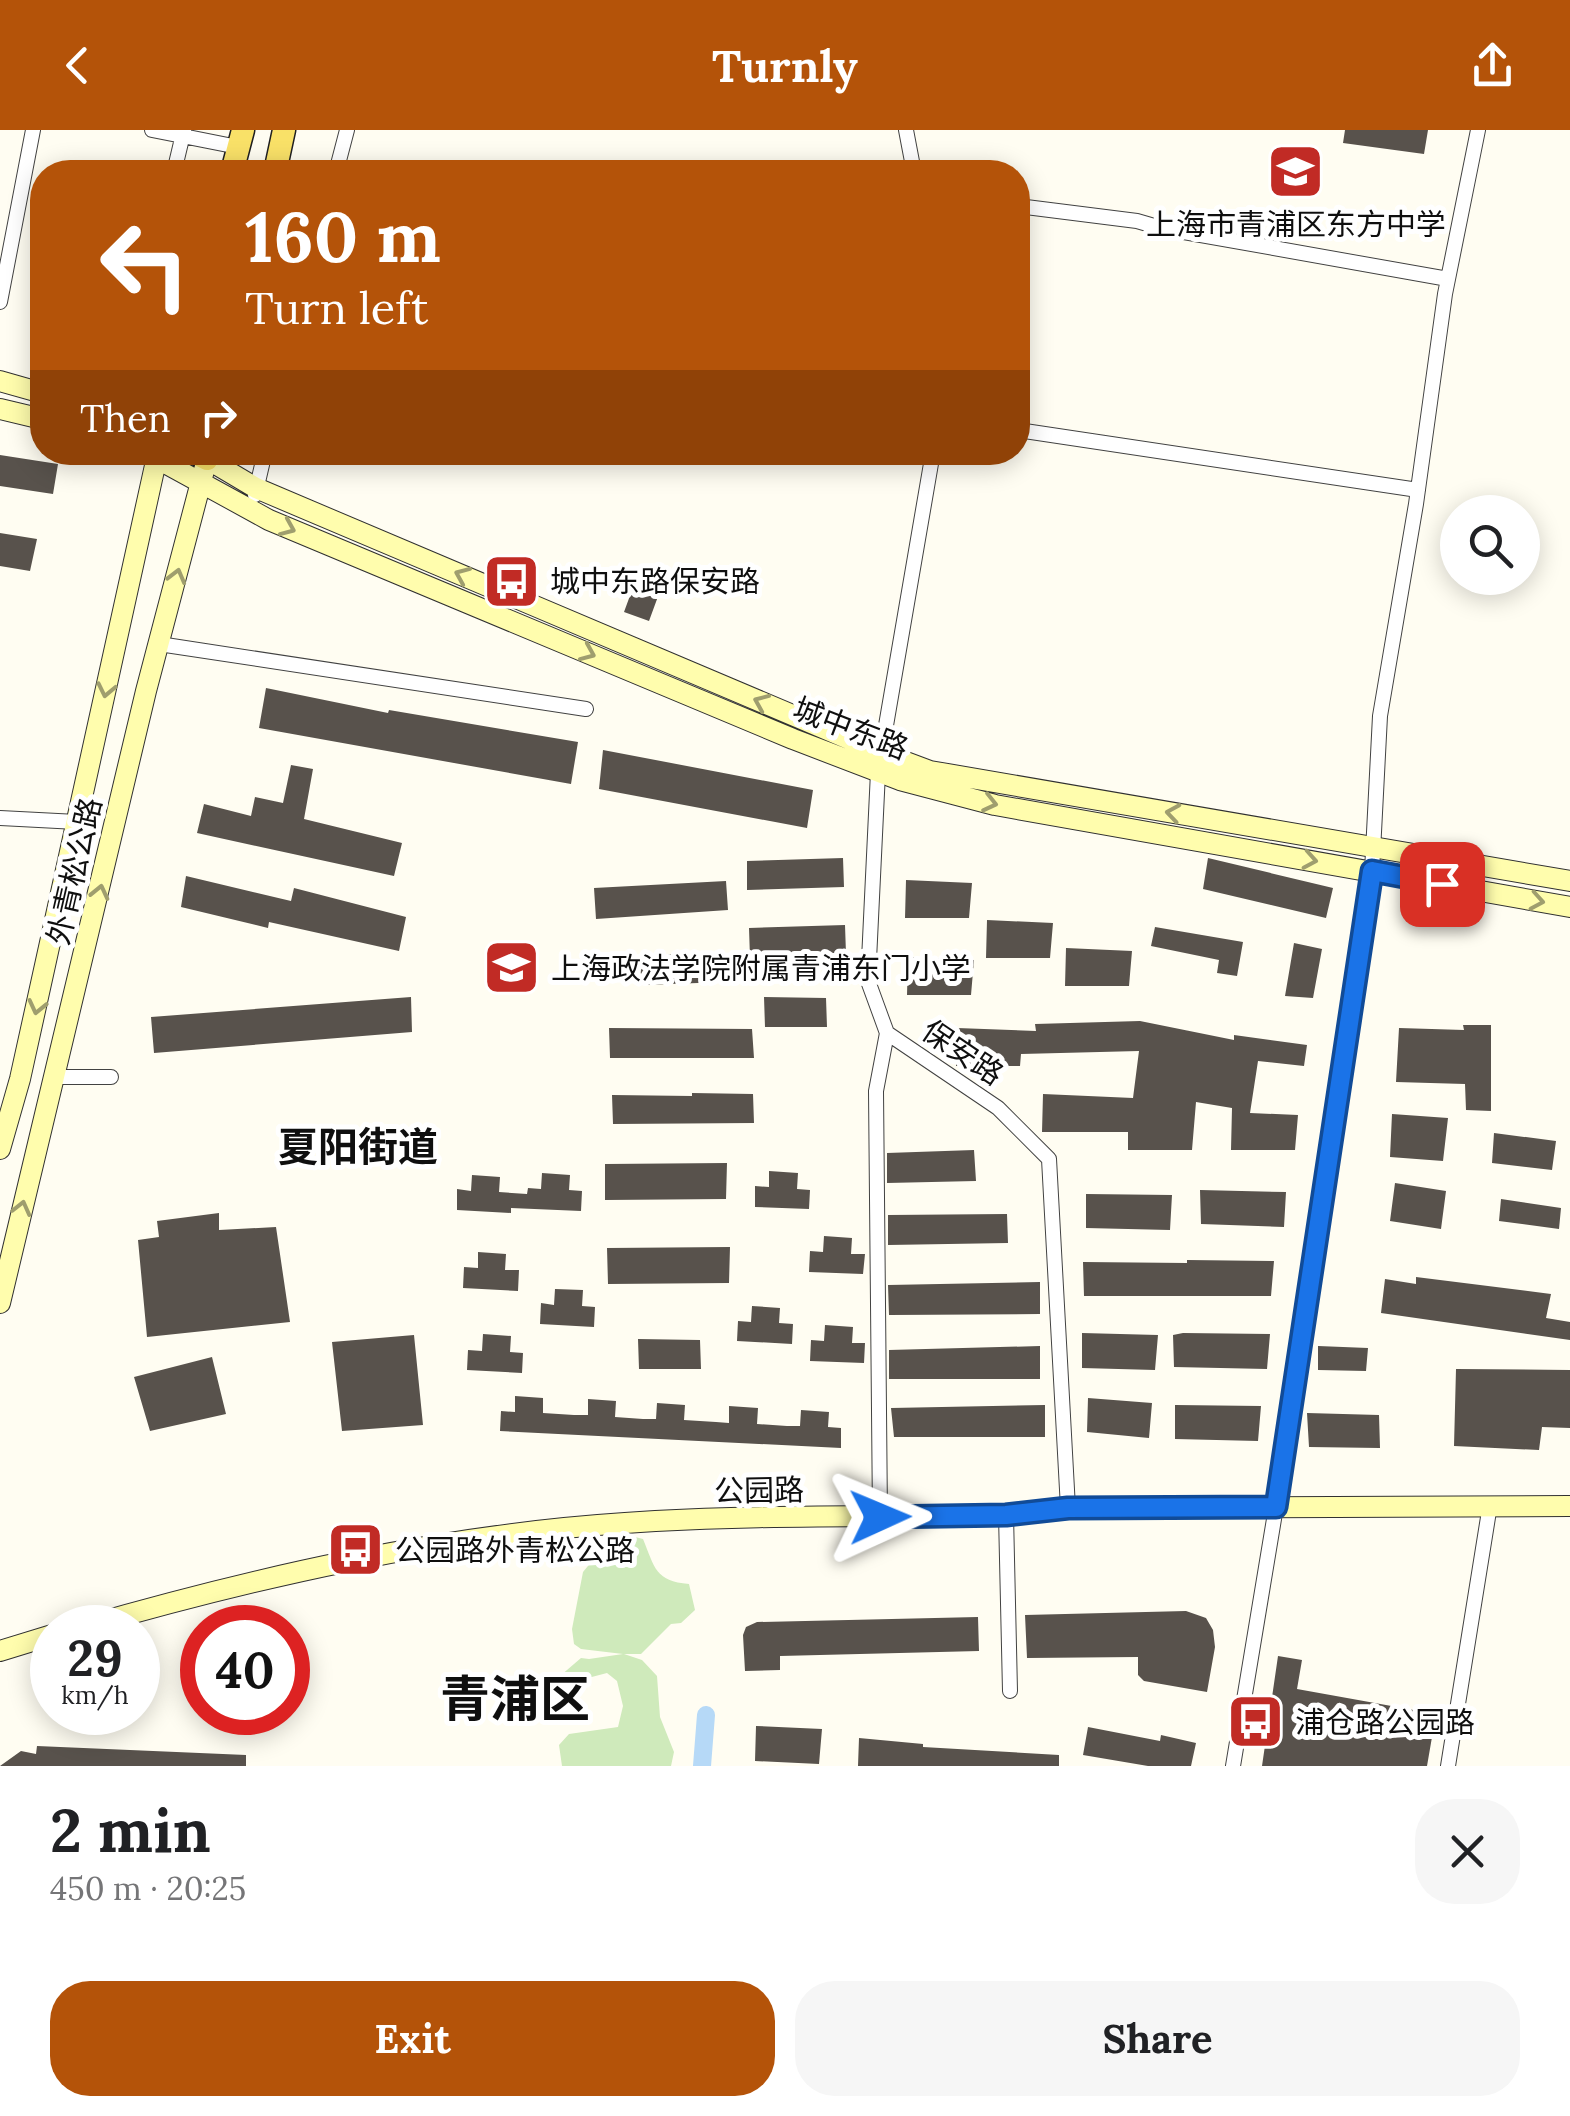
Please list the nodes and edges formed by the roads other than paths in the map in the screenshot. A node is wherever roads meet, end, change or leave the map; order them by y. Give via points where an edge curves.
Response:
1 (33, 130) edge
2 (152, 130) edge
3 (284, 130) edge
4 (347, 130) edge
5 (906, 130) edge
6 (1478, 130) edge
7 (183, 133) edge
8 (241, 139) edge
9 (177, 160) edge
10 (277, 160) edge
11 (339, 160) edge
12 (912, 160) edge
13 (1030, 207) edge
14 (1448, 279) junction
15 (0, 302) edge
16 (0, 381) edge
17 (30, 390) edge
18 (0, 409) edge
19 (30, 416) edge
20 (1030, 432) edge
21 (151, 465) edge
22 (172, 465) edge
23 (203, 465) edge
24 (219, 465) edge
25 (262, 465) edge
26 (931, 465) edge
27 (202, 482) junction
28 (256, 488) junction
29 (1418, 490) junction
30 (251, 510) junction
31 (159, 644) junction
32 (586, 710) dead end
33 (880, 762) junction
34 (0, 818) edge
35 (77, 822) junction
36 (1373, 846) junction
37 (1372, 871) junction
38 (1570, 881) edge
39 (1570, 907) edge
40 (887, 1033) junction
41 (55, 1076) junction
42 (111, 1077) dead end
43 (0, 1149) edge
44 (0, 1303) edge
45 (1490, 1506) junction
46 (1570, 1506) edge
47 (1276, 1507) junction
48 (1068, 1508) junction
49 (1006, 1515) junction
50 (880, 1517) junction
51 (158, 1605) edge
52 (30, 1642) edge
53 (0, 1650) edge
54 (1010, 1691) dead end
55 (1233, 1766) edge
56 (1448, 1766) edge

1 - 15 street
2 - 7 street
3 - 10 main road
4 - 11 street
5 - 12 street
6 - 14 street
7 - 8 street
7 - 9 street
13 - 14 street via 1137,220
14 - 29 street
16 - 17 main road
18 - 19 main road
20 - 29 street
21 -> 35 main road, 外青松公路
22 - 27 main road, 城中东路
23 - 27 main road, 外青松公路
24 - 28 main road, 城中东路
25 - 28 street
26 - 33 street, 保安路
27 - 30 main road, 城中东路
31 -> 27 main road, 外青松公路
28 - 30 street
33 -> 28 main road, 城中东路
29 - 36 street via 1380,716
30 -> 33 main road, 城中东路 via 775,732
31 - 32 street
41 -> 31 main road, 外青松公路
36 -> 33 main road, 城中东路
33 -> 37 main road, 城中东路 via 995,804
33 - 40 street, 保安路 via 868,981
34 - 35 street
35 -> 43 main road, 外青松公路
36 - 37 street
36 - 38 main road, 城中东路
37 -> 39 main road, 城中东路
37 - 47 street
40 - 48 street, 保安路 via 998,1108 1049,1159
40 - 50 street via 876,1091
41 - 42 street
44 -> 41 main road, 外青松公路
45 - 46 main road, 公园路
45 - 47 main road, 公园路
45 - 56 street
47 - 48 main road, 公园路
47 - 55 street
48 - 49 main road, 公园路
49 - 50 main road, 公园路
49 - 54 street
50 - 51 main road, 公园路 via 627,1522 532,1532 213,1589
52 - 53 main road

